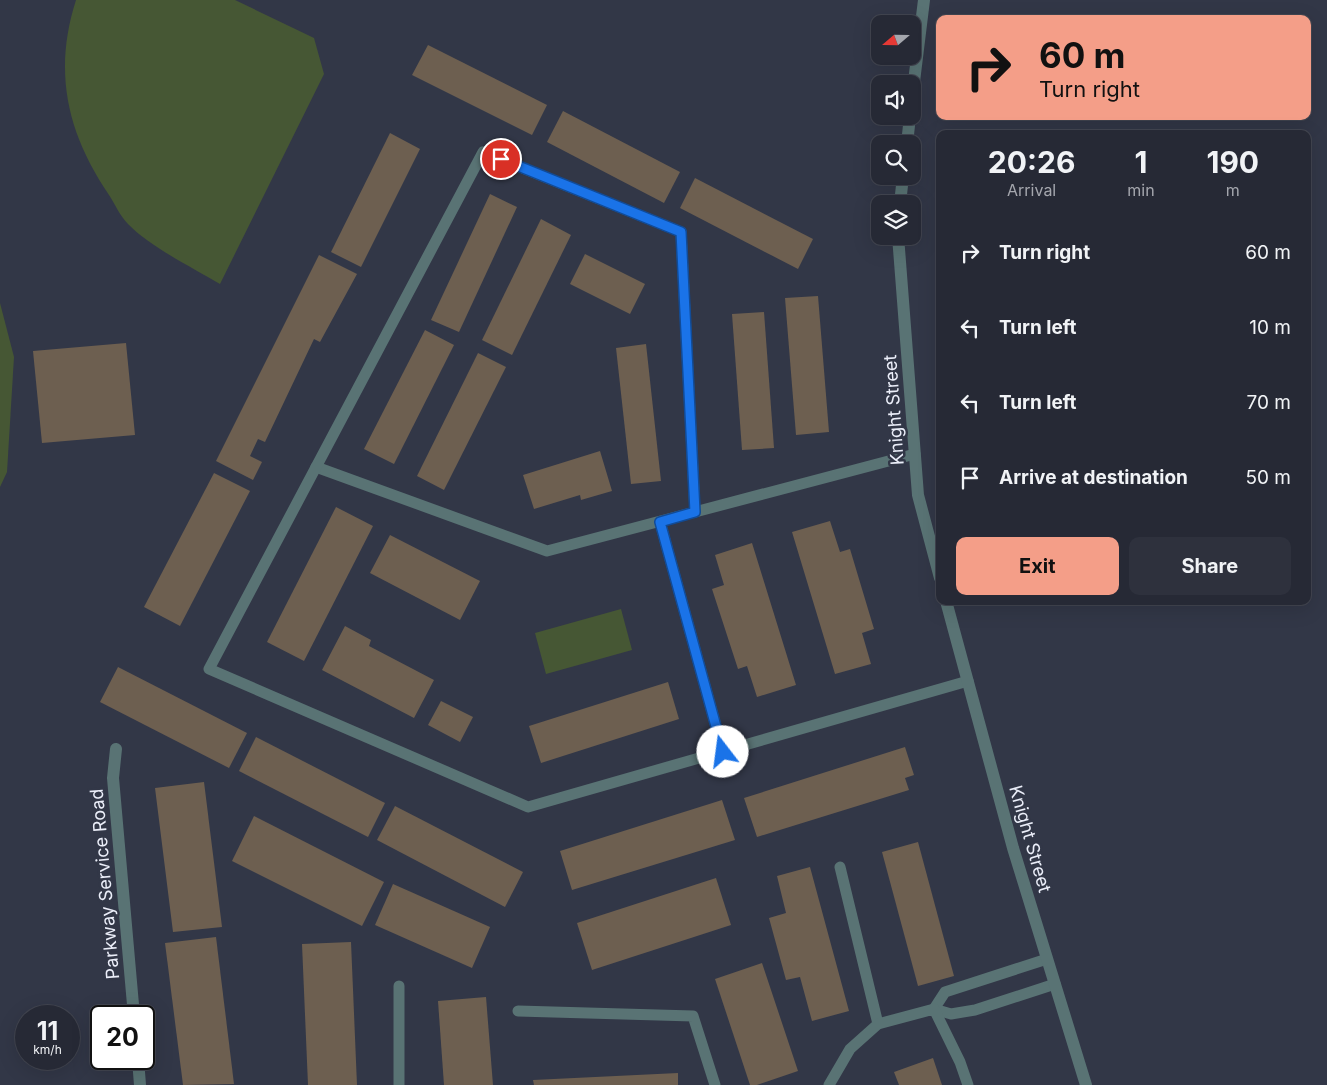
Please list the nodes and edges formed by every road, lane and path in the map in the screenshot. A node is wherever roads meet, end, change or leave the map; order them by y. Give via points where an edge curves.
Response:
1 (924, 0) edge
2 (915, 75) edge
3 (899, 245) edge
4 (915, 454) junction
5 (316, 467) junction
6 (695, 512) junction
7 (660, 522) junction
8 (936, 563) edge
9 (947, 605) edge
10 (968, 681) junction
11 (116, 749) dead end
12 (723, 752) junction
13 (840, 867) dead end
14 (1047, 959) junction
15 (1055, 984) junction
16 (399, 986) dead end
17 (133, 1005) edge
18 (934, 1009) junction
19 (518, 1010) dead end
20 (878, 1024) junction
21 (139, 1070) edge
22 (140, 1085) edge
23 (398, 1085) edge
24 (715, 1085) edge
25 (830, 1085) edge
26 (968, 1085) edge
27 (1086, 1085) edge

1 - 2 street
3 - 4 street, Knight Street
4 - 6 lane
4 - 8 street, Knight Street via 918,495
5 - 6 lane via 483,152 681,232
5 - 7 lane via 547,551
5 - 12 lane via 209,669 528,807
6 - 7 lane
7 - 12 lane
9 - 10 street, Knight Street
10 - 12 lane
10 - 14 street, Knight Street
11 - 17 street, Parkway Service Road via 113,778
13 - 20 lane
14 - 15 street, Knight Street
14 - 18 lane via 946,992
15 - 18 lane via 975,1010 951,1014
15 - 27 street, Knight Street
16 - 23 lane
18 - 20 lane
18 - 26 lane
19 - 24 lane via 694,1016
20 - 25 lane via 850,1050
21 - 22 street

